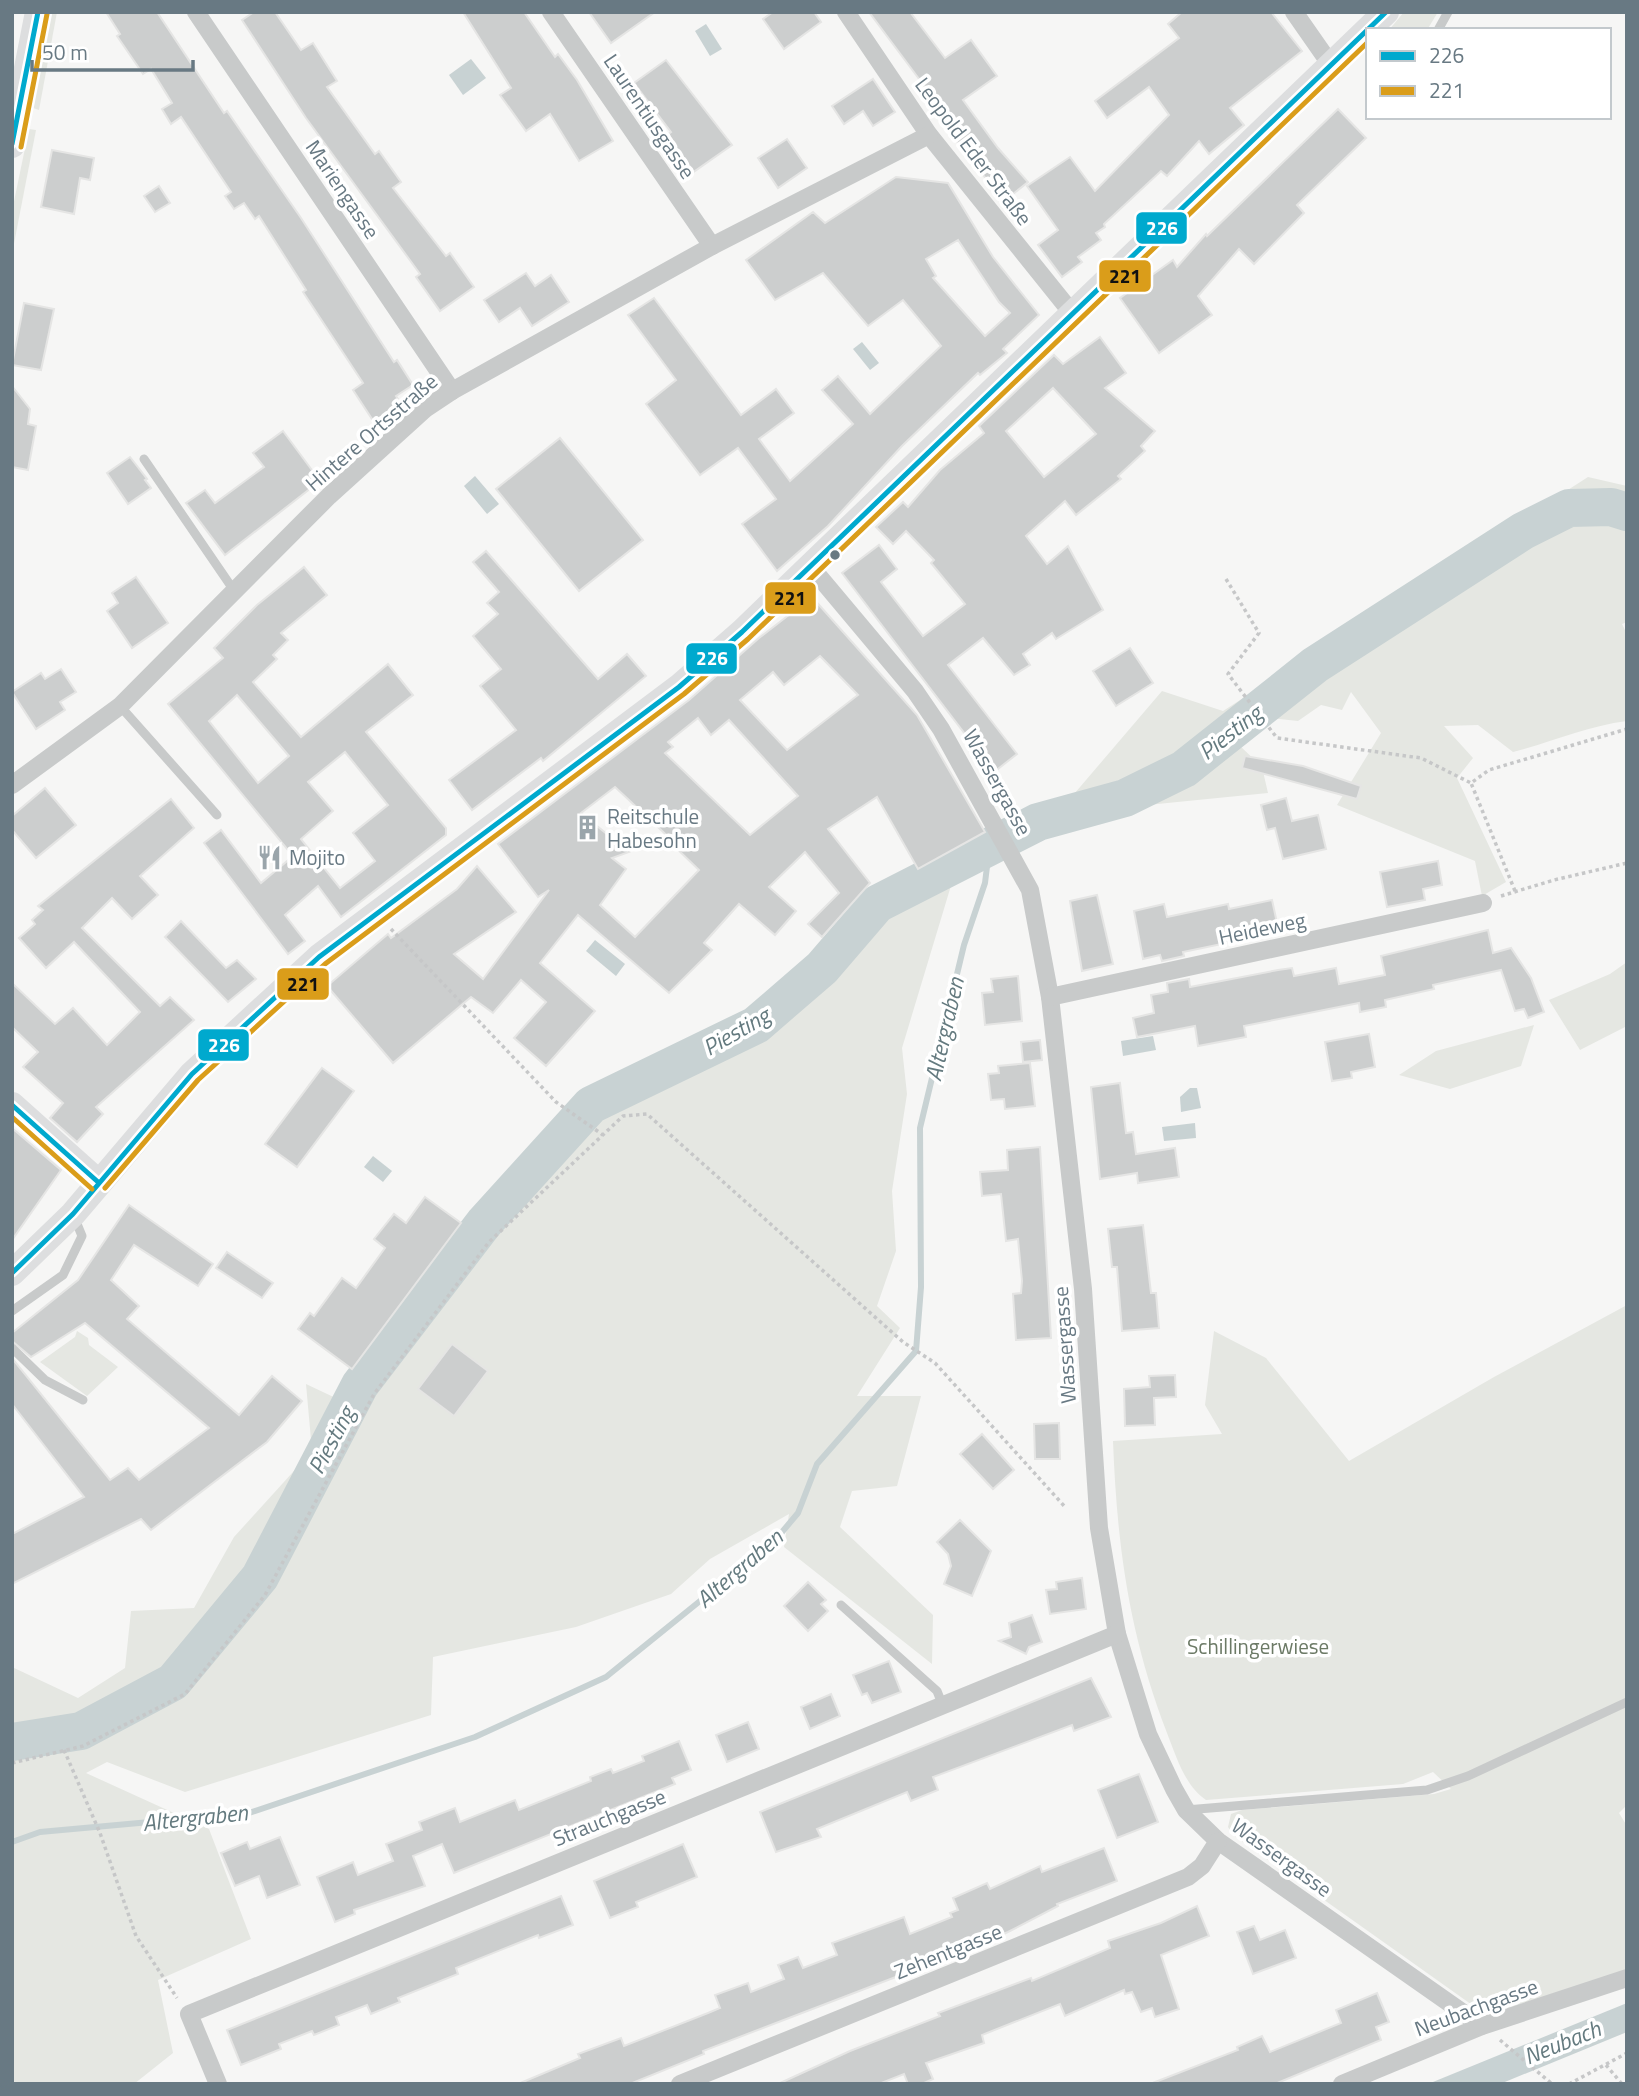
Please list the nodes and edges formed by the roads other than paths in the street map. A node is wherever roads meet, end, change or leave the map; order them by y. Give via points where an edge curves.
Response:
1 (38, 12) edge
2 (196, 12) edge
3 (551, 12) edge
4 (846, 12) edge
5 (1294, 12) edge
6 (1385, 12) edge
7 (1448, 12) edge
8 (1372, 28) edge
9 (1439, 28) edge
10 (1358, 46) edge
11 (1331, 65) junction
12 (18, 84) edge
13 (929, 135) junction
14 (12, 145) edge
15 (712, 246) junction
16 (1072, 313) junction
17 (452, 391) junction
18 (144, 459) dead end
19 (811, 567) junction
20 (235, 592) junction
21 (120, 706) junction
22 (12, 785) edge
23 (217, 815) dead end
24 (1483, 903) road end
25 (1050, 997) junction
26 (12, 1105) edge
27 (98, 1182) junction
28 (73, 1214) junction
29 (12, 1273) edge
30 (12, 1311) edge
31 (12, 1348) edge
32 (83, 1400) dead end
33 (841, 1605) dead end
34 (1117, 1634) junction
35 (1627, 1702) edge
36 (943, 1706) junction
37 (1186, 1810) junction
38 (1218, 1841) junction
39 (1627, 1978) edge
40 (1482, 2026) junction
41 (218, 2084) edge
42 (680, 2084) edge
43 (1342, 2084) edge

1 - 12 main road
2 - 17 street, Mariengasse
3 - 15 street, Laurentiusgasse
4 - 13 street, Leopold Eder Straße
5 - 11 street
6 - 8 main road
7 - 9 lane
10 - 11 main road
11 - 16 main road
12 - 14 main road
13 - 15 street, Hintere Ortsstraße
13 - 16 street, Leopold Eder Straße
15 - 17 street, Hintere Ortsstraße
16 - 19 main road
17 - 20 street, Hintere Ortsstraße via 329,496
18 - 20 lane
19 - 25 street, Wassergasse via 935,719 994,821 1019,866 1037,913
19 - 27 main road via 679,687 319,957 192,1074
20 - 21 street, Hintere Ortsstraße
21 - 22 street, Hintere Ortsstraße
21 - 23 lane
24 - 25 street, Heideweg
25 - 34 street, Wassergasse via 1084,1300 1100,1528
26 - 27 main road
27 - 28 main road
28 - 29 main road
28 - 30 lane via 82,1236 63,1275
31 - 32 lane via 45,1380
33 - 36 lane via 937,1691
34 - 36 street, Strauchgasse
34 - 37 street, Wassergasse via 1148,1734
35 - 37 lane via 1468,1776 1427,1790
36 - 41 street, Strauchgasse via 189,2014
37 - 38 street, Wassergasse
38 - 40 street, Wassergasse
38 - 42 street, Zehentgasse via 1202,1866 1188,1877
39 - 40 street, Neubachgasse
40 - 43 street, Neubachgasse

